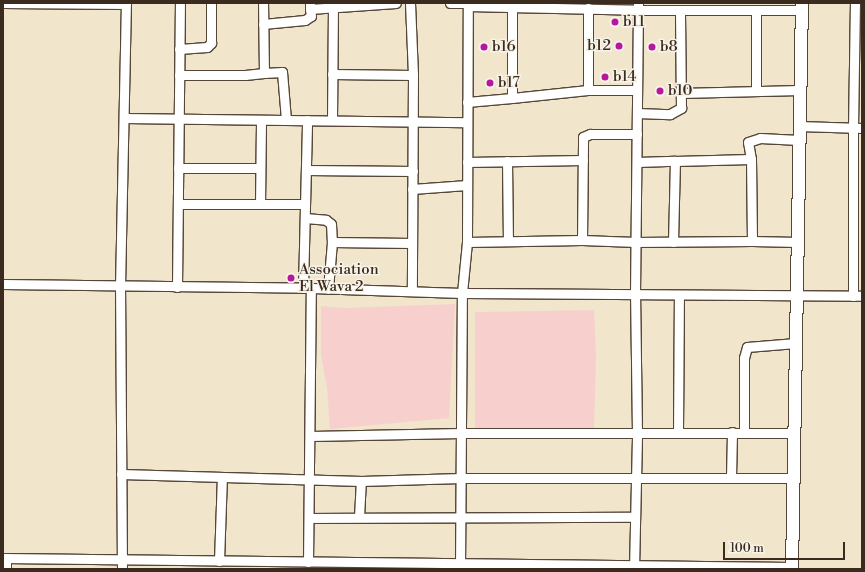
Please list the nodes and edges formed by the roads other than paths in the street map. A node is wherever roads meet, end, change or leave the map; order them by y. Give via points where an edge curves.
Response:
1 (3, 3) edge
2 (126, 3) edge
3 (180, 3) edge
4 (211, 3) edge
5 (263, 3) edge
6 (396, 3) edge
7 (410, 3) edge
8 (450, 3) edge
9 (468, 4) edge
10 (857, 5) edge
11 (310, 6) edge
12 (512, 6) junction
13 (638, 6) edge
14 (802, 6) edge
15 (333, 7) junction
16 (588, 8) junction
17 (680, 10) junction
18 (756, 10) junction
19 (263, 24) junction
20 (179, 49) junction
21 (264, 73) junction
22 (332, 74) junction
23 (179, 75) junction
24 (413, 75) junction
25 (858, 82) edge
26 (588, 90) junction
27 (637, 90) junction
28 (800, 90) junction
29 (756, 91) junction
30 (681, 93) junction
31 (512, 98) junction
32 (468, 102) junction
33 (637, 114) junction
34 (124, 118) junction
35 (178, 119) junction
36 (261, 120) junction
37 (286, 120) junction
38 (307, 120) junction
39 (332, 120) junction
40 (413, 121) junction
41 (468, 122) junction
42 (800, 126) junction
43 (857, 128) edge
44 (637, 134) junction
45 (799, 140) junction
46 (751, 159) junction
47 (583, 160) junction
48 (507, 161) junction
49 (675, 161) junction
50 (467, 162) junction
51 (637, 162) junction
52 (178, 168) junction
53 (260, 168) junction
54 (306, 170) junction
55 (413, 171) junction
56 (857, 176) edge
57 (467, 185) junction
58 (412, 189) junction
59 (178, 204) junction
60 (260, 204) junction
61 (305, 204) junction
62 (857, 214) edge
63 (305, 218) junction
64 (582, 240) junction
65 (508, 241) junction
66 (752, 241) junction
67 (332, 242) junction
68 (467, 242) junction
69 (636, 242) junction
70 (673, 242) junction
71 (798, 242) junction
72 (412, 243) junction
73 (857, 249) edge
74 (3, 284) edge
75 (120, 287) junction
76 (177, 287) junction
77 (307, 288) junction
78 (328, 289) junction
79 (412, 291) junction
80 (462, 293) junction
81 (635, 294) junction
82 (679, 295) junction
83 (797, 295) junction
84 (858, 296) edge
85 (796, 343) junction
86 (678, 432) junction
87 (732, 432) junction
88 (744, 432) junction
89 (794, 432) junction
90 (461, 433) junction
91 (637, 433) junction
92 (311, 436) junction
93 (121, 474) junction
94 (222, 477) junction
95 (731, 477) junction
96 (461, 478) junction
97 (636, 478) junction
98 (794, 478) junction
99 (310, 479) junction
100 (361, 481) junction
101 (359, 517) junction
102 (461, 517) junction
103 (635, 517) junction
104 (310, 518) junction
105 (5, 558) edge
106 (219, 561) junction
107 (308, 562) junction
108 (121, 564) edge
109 (246, 565) edge
110 (382, 565) edge
111 (460, 566) edge
112 (507, 566) edge
113 (634, 567) edge
114 (792, 568) edge
115 (6, 569) edge

1 - 2 street
2 - 34 street
3 - 20 street
4 - 20 street via 211,43 207,47
5 - 19 street
6 - 15 street
7 - 24 street
8 - 9 street
9 - 12 street
9 - 32 street
10 - 25 street
11 - 15 street
11 - 19 street via 311,16 305,20
12 - 16 street
12 - 31 street
13 - 16 street
13 - 17 street
13 - 27 street
14 - 18 street
14 - 28 street
15 - 22 street
16 - 26 street
17 - 18 street
17 - 30 street
18 - 29 street
19 - 21 street
20 - 23 street
21 - 23 street
21 - 37 street via 282,72
22 - 24 street
22 - 39 street
23 - 35 street
24 - 40 street
25 - 43 street
26 - 27 street
26 - 31 street
27 - 33 street
28 - 29 street
28 - 42 street
29 - 30 street
30 - 33 street via 681,108 674,113
31 - 32 street
32 - 41 street
33 - 44 street
34 - 35 street
34 - 75 street
35 - 36 street
35 - 52 street
36 - 37 street
36 - 53 street
37 - 38 street
38 - 39 street
38 - 54 street
39 - 40 street
40 - 41 street
40 - 55 street
41 - 50 street
42 - 43 street
42 - 45 street
43 - 56 street
44 - 47 street via 586,135
44 - 51 street
45 - 46 street via 760,138 748,142
45 - 71 street
46 - 49 street
46 - 66 street
47 - 48 street
47 - 64 street
48 - 50 street
48 - 65 street
49 - 51 street
49 - 70 street
50 - 57 street
51 - 69 street
52 - 53 street
52 - 59 street
53 - 60 street
54 - 55 street
54 - 61 street
55 - 58 street
56 - 62 street
57 - 58 street
57 - 68 street
58 - 72 street
59 - 60 street
59 - 76 street
60 - 61 street
61 - 63 street
62 - 73 street
63 - 67 street via 329,221
63 - 77 street
64 - 65 street
64 - 69 street
65 - 68 street
66 - 70 street
66 - 71 street
67 - 72 street
67 - 78 street
68 - 80 street
69 - 70 street
69 - 81 street
71 - 83 street
72 - 79 street
73 - 84 street
74 - 75 street
75 - 76 street
75 - 93 street
76 - 77 street
77 - 78 street
77 - 92 street
78 - 79 street
79 - 80 street
80 - 81 street
80 - 90 street
81 - 82 street
81 - 91 street
82 - 83 street
82 - 86 street
83 - 84 street
83 - 85 street
85 - 88 street via 747,347 744,358
85 - 89 street
86 - 87 street
86 - 91 street
87 - 88 street
87 - 95 street
88 - 89 street
89 - 98 street
90 - 91 street
90 - 92 street
90 - 96 street
91 - 97 street
92 - 99 street
93 - 94 street
93 - 108 street
94 - 99 street
94 - 106 street
95 - 97 street
95 - 98 street
96 - 97 street
96 - 100 street
96 - 102 street
97 - 103 street
98 - 114 street
99 - 100 street
99 - 104 street
100 - 101 street
101 - 102 street
101 - 104 street
102 - 103 street
102 - 111 street
103 - 113 street
104 - 107 street
105 - 108 street
105 - 115 street
106 - 108 street
106 - 109 street
107 - 109 street
107 - 110 street
110 - 111 street
111 - 112 street
112 - 113 street
113 - 114 street

